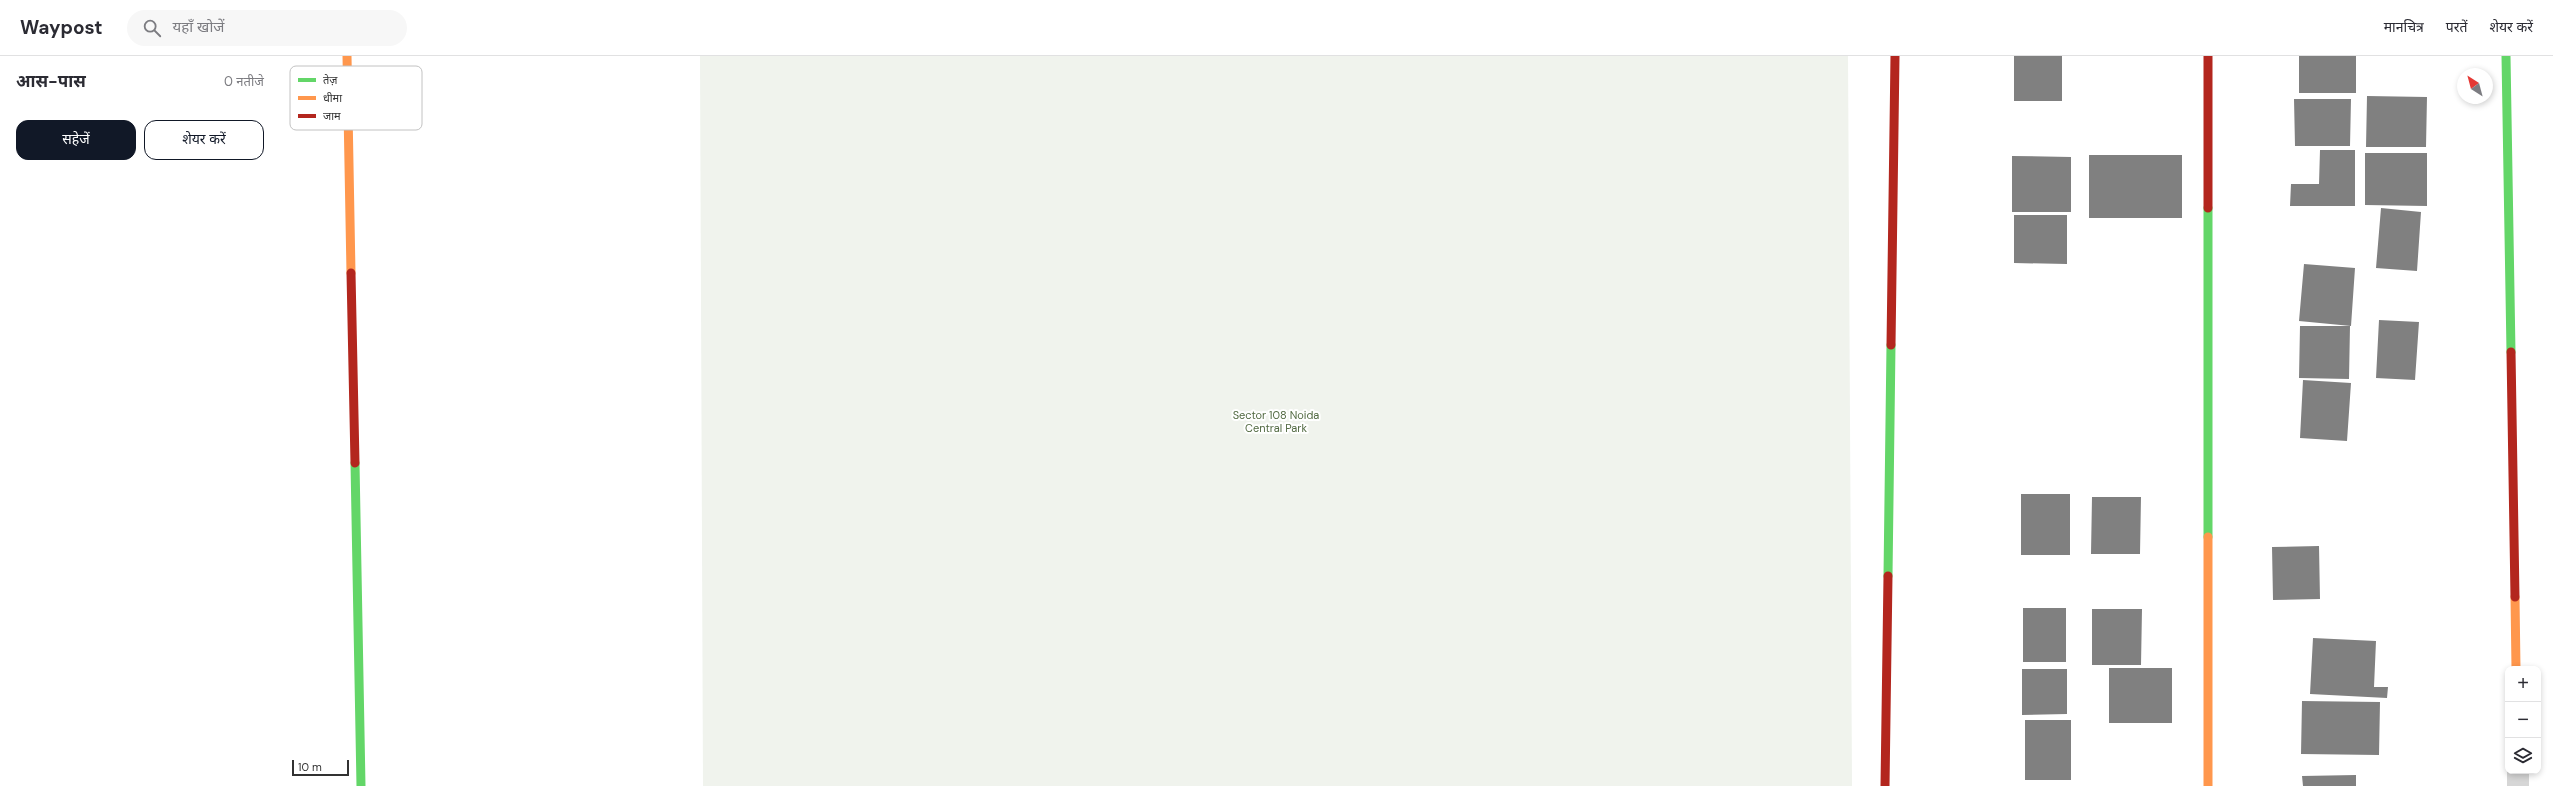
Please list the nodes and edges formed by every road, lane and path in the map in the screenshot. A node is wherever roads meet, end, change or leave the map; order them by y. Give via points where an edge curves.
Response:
1 (347, 56) edge
2 (1895, 56) edge
3 (2208, 56) edge
4 (2506, 56) edge
5 (347, 66) edge
6 (348, 130) edge
7 (2516, 666) edge
8 (2518, 774) edge
9 (361, 786) edge
10 (1884, 786) edge
11 (2208, 786) edge
12 (2518, 786) edge

1 - 5 street
2 - 10 street
3 - 11 street
4 - 7 street
6 - 9 street
8 - 12 street

